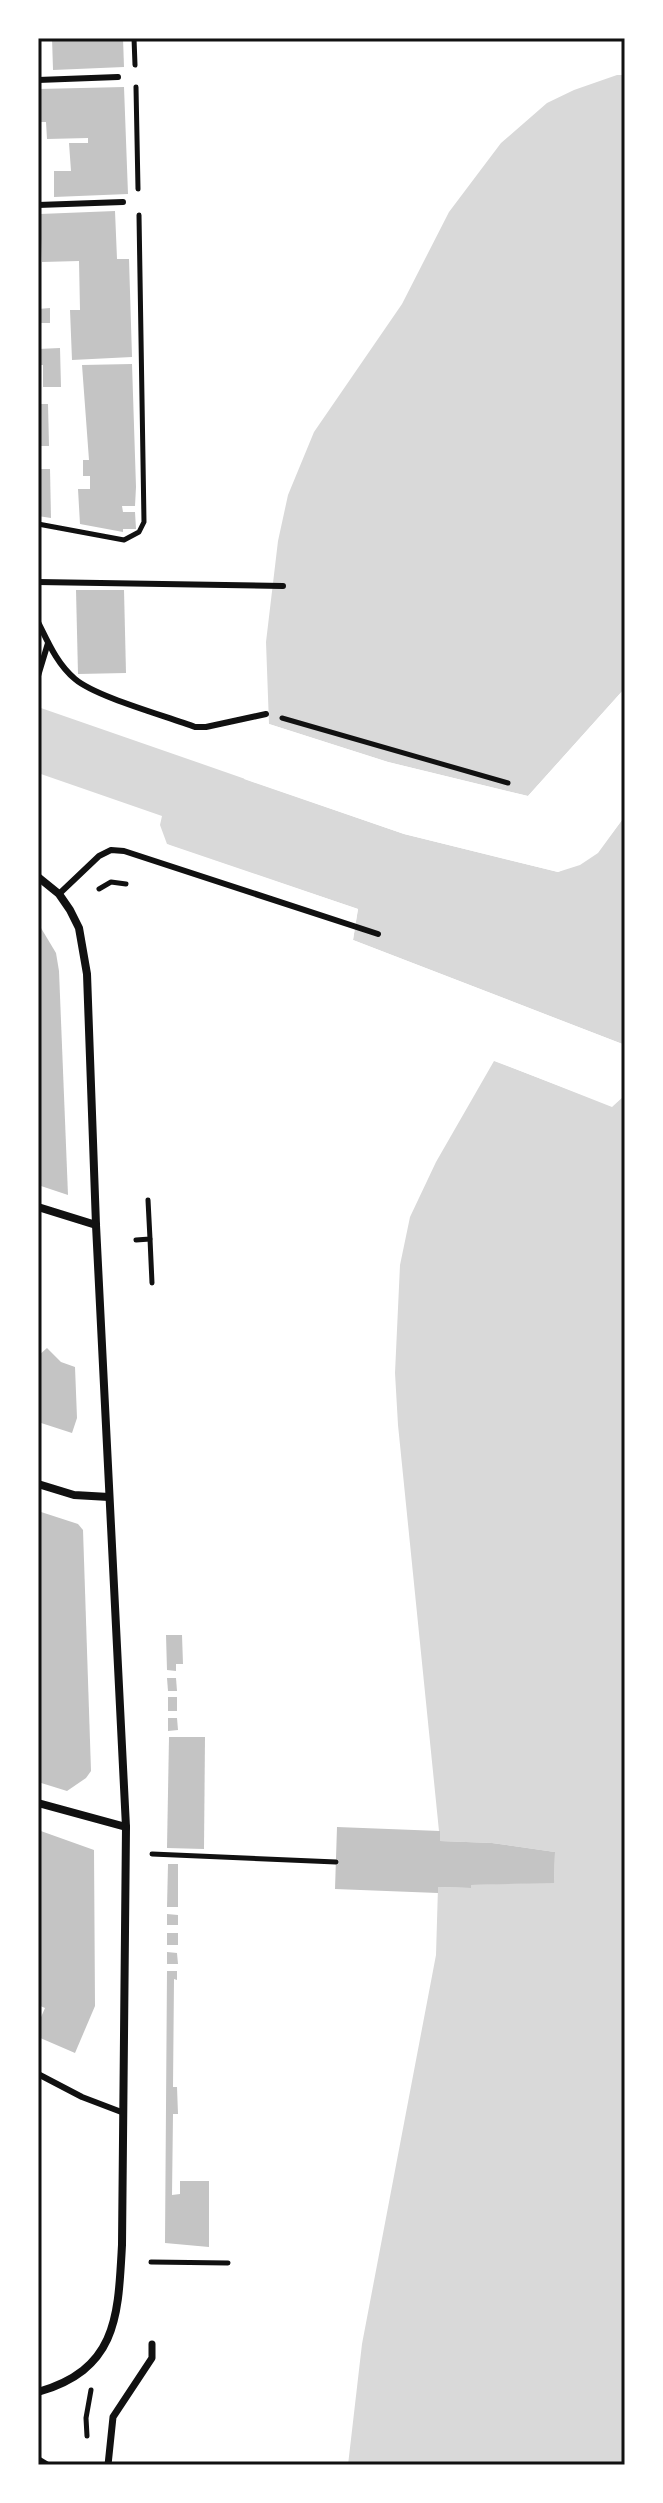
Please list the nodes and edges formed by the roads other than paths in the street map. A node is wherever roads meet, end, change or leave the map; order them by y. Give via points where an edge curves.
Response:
1 (118, 77) dead end
2 (38, 80) edge
3 (123, 202) dead end
4 (38, 205) edge
5 (38, 582) edge
6 (283, 586) dead end
7 (38, 622) edge
8 (48, 643) junction
9 (38, 676) edge
10 (266, 714) road end
11 (38, 877) edge
12 (59, 894) junction
13 (378, 934) dead end
14 (38, 1207) edge
15 (96, 1225) junction
16 (38, 1484) edge
17 (109, 1497) junction
18 (38, 1803) edge
19 (126, 1827) junction
20 (38, 2074) edge
21 (124, 2113) junction
22 (152, 2344) dead end
23 (38, 2392) edge
24 (38, 2459) edge
25 (48, 2465) edge
26 (108, 2465) edge

1 - 2 lane
3 - 4 lane
5 - 6 lane
7 - 8 lane
8 - 9 lane
8 - 10 lane via 76,680 195,727
11 - 12 street
12 - 13 lane via 99,856 124,851
12 - 15 street via 79,928 87,974
14 - 15 street
15 - 17 street
16 - 17 street via 74,1495
17 - 19 street
18 - 19 street
19 - 21 street
20 - 21 lane
21 - 23 street via 121,2283 114,2325 88,2366 61,2385
22 - 26 street via 152,2358 113,2417
24 - 25 lane

